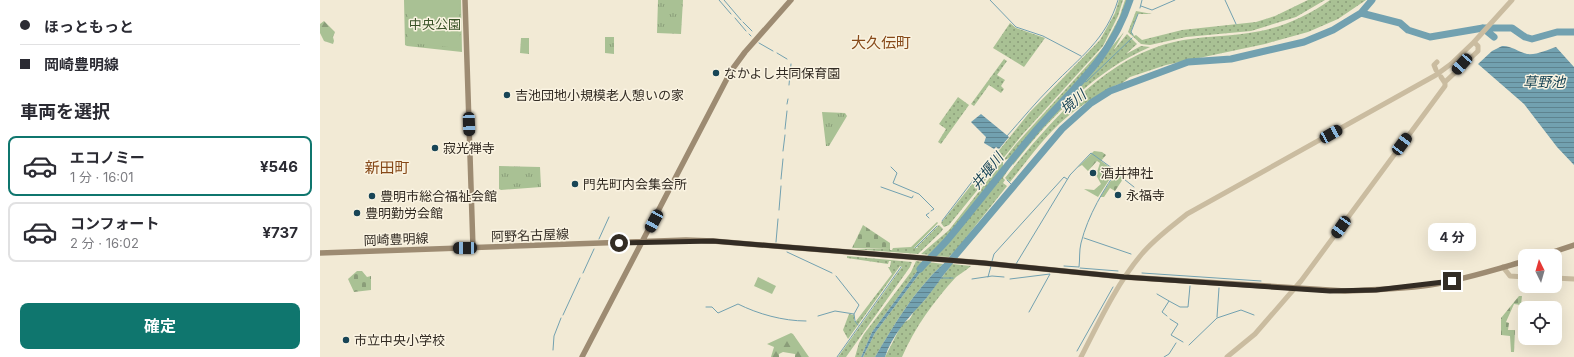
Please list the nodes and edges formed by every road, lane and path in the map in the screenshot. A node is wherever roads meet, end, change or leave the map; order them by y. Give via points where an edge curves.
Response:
1 (465, 0) edge
2 (791, 0) edge
3 (1512, 0) edge
4 (1474, 42) junction
5 (1437, 62) dead end
6 (1436, 70) dead end
7 (1441, 77) dead end
8 (1445, 82) junction
9 (642, 242) junction
10 (1574, 245) edge
11 (473, 248) junction
12 (1562, 249) edge
13 (320, 252) edge
14 (1518, 263) edge
15 (1503, 268) junction
16 (1124, 277) junction
17 (1518, 277) edge
18 (1562, 278) edge
19 (1574, 279) edge
20 (1295, 288) junction
21 (582, 357) edge
22 (1081, 357) edge
23 (1227, 357) edge

1 - 11 main road, 阿野名古屋線
2 - 9 main road via 731,71
3 - 4 street
4 - 8 street via 1478,46 1478,51
4 - 16 street via 1436,75 1187,214 1156,239
5 - 6 street via 1434,65
7 - 8 street
8 - 20 street via 1445,86
9 - 11 main road, 阿野名古屋線
9 - 16 main road via 713,241
9 - 21 main road
10 - 12 main road
11 - 13 main road, 岡崎豊明線
14 - 15 main road
15 - 17 street via 1510,276
15 - 20 main road via 1458,280 1408,288 1345,291
16 - 20 main road
16 - 22 street
18 - 19 street
20 - 23 street via 1254,334

